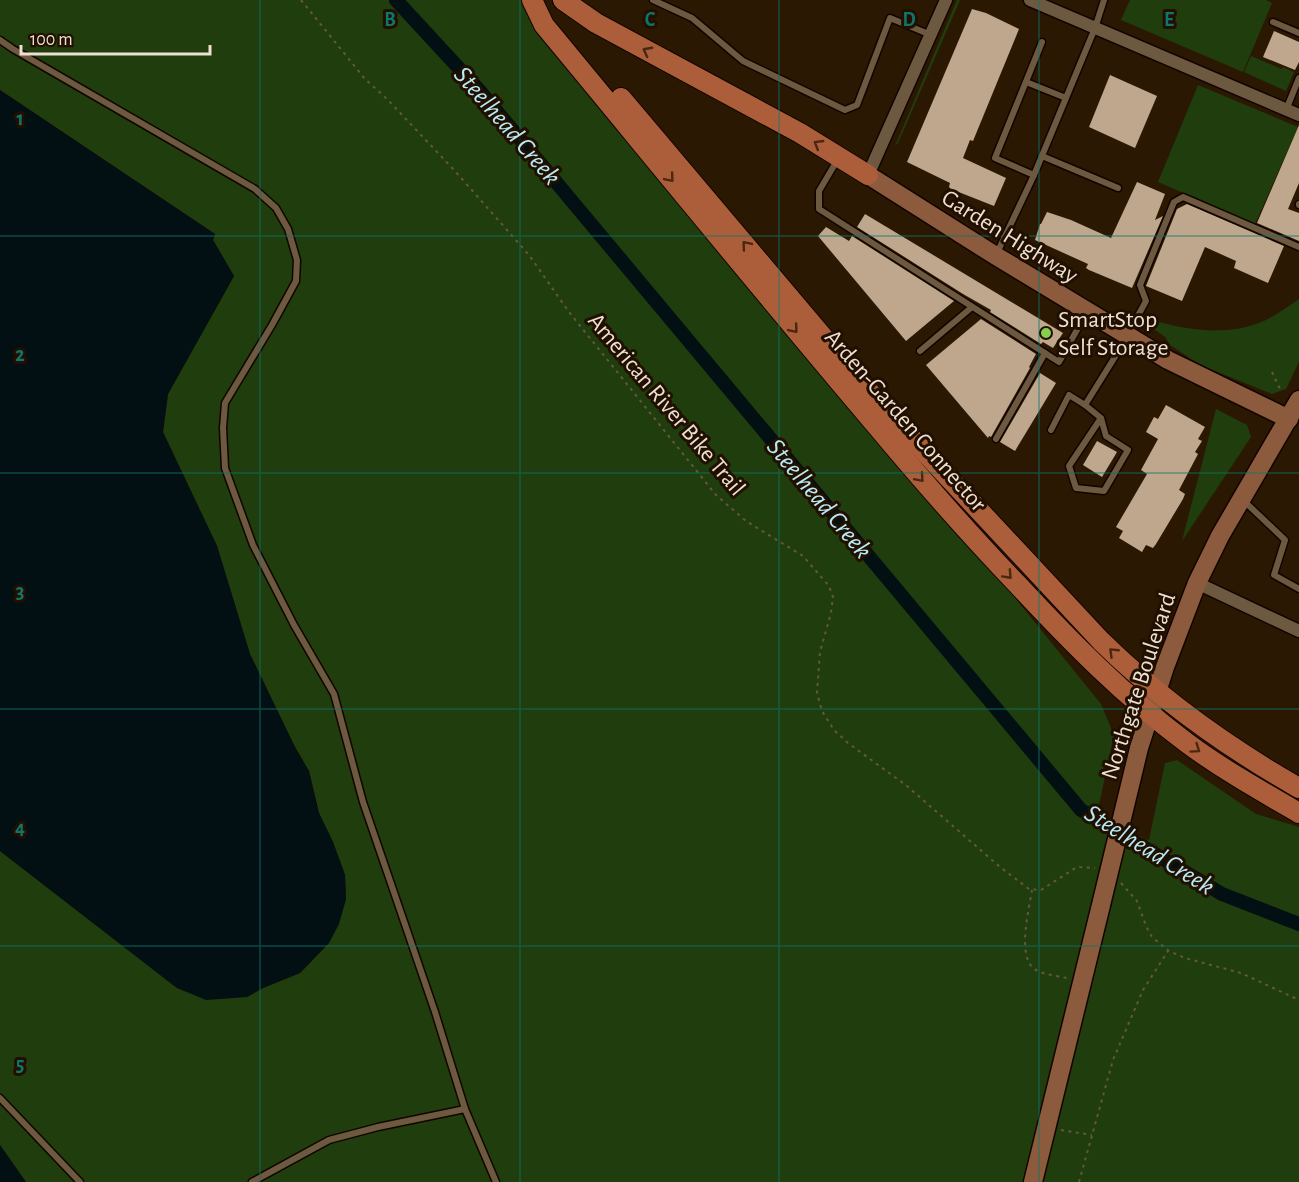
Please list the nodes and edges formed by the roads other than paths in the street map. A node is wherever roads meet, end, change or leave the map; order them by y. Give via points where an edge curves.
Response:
1 (532, 0) edge
2 (563, 0) edge
3 (653, 0) edge
4 (946, 0) edge
5 (1030, 0) edge
6 (1104, 0) edge
7 (1273, 22) dead end
8 (1095, 28) junction
9 (1299, 33) edge
10 (931, 35) junction
11 (0, 40) edge
12 (1042, 42) dead end
13 (1299, 78) edge
14 (1026, 82) junction
15 (1066, 98) junction
16 (1286, 110) junction
17 (1299, 115) edge
18 (1042, 156) junction
19 (839, 157) junction
20 (868, 175) junction
21 (1034, 175) junction
22 (1118, 188) dead end
23 (1299, 247) edge
24 (996, 256) junction
25 (972, 307) junction
26 (1087, 311) junction
27 (1128, 335) junction
28 (920, 351) dead end
29 (1045, 353) junction
30 (1299, 400) edge
31 (1085, 405) junction
32 (1101, 418) junction
33 (1294, 421) edge
34 (1051, 430) dead end
35 (996, 439) dead end
36 (1241, 498) junction
37 (1197, 583) junction
38 (1299, 589) edge
39 (1299, 631) edge
40 (1157, 691) junction
41 (1149, 714) junction
42 (1299, 788) edge
43 (1299, 813) edge
44 (0, 1098) edge
45 (465, 1109) junction
46 (80, 1182) edge
47 (252, 1182) edge
48 (496, 1182) edge
49 (1033, 1182) edge

40 -> 1 main road, Arden-Garden Connector via 1083,622 877,401 556,20
1 -> 41 main road, Arden-Garden Connector via 543,25 914,470 1081,652
19 -> 2 main road via 596,23
3 - 10 lane via 692,18 743,61 845,110 857,105 890,18
4 - 10 street
5 - 8 street
6 - 8 lane
7 - 9 lane
8 - 15 lane
8 - 16 street
10 - 20 street
11 - 45 lane via 255,189 276,208 288,229 297,260 296,281 225,403 225,468 253,545 334,694 363,802
12 - 14 lane
13 - 16 lane
14 - 15 lane
14 - 21 lane via 995,158
15 - 18 lane
16 - 17 street
18 - 21 lane
18 - 22 lane
19 - 20 main road
19 - 25 lane via 819,191 819,209
20 - 24 main road, Garden Highway
21 - 24 lane
23 - 27 lane via 1182,197 1174,202 1140,285 1146,301
24 - 26 main road, Garden Highway
25 - 28 lane
25 - 29 lane
26 - 27 main road, Garden Highway
26 - 29 lane via 1059,362
27 - 31 lane
27 - 33 main road, Garden Highway via 1177,364
29 - 35 lane
30 - 33 main road, Northgate Boulevard
31 - 32 lane
31 - 34 lane via 1069,395
32 - 32 lane via 1106,436 1128,450 1104,491 1076,488 1069,466
33 - 36 main road, Northgate Boulevard
36 - 37 main road, Northgate Boulevard
36 - 38 lane via 1285,540 1274,575
37 - 39 street
37 - 40 main road, Northgate Boulevard
40 - 41 main road, Northgate Boulevard
40 - 42 main road, Arden-Garden Connector via 1218,738
41 -> 43 main road, Arden-Garden Connector via 1226,770
41 - 49 main road, Northgate Boulevard, bridge
44 - 46 lane
45 - 47 lane via 329,1140
45 - 48 lane

